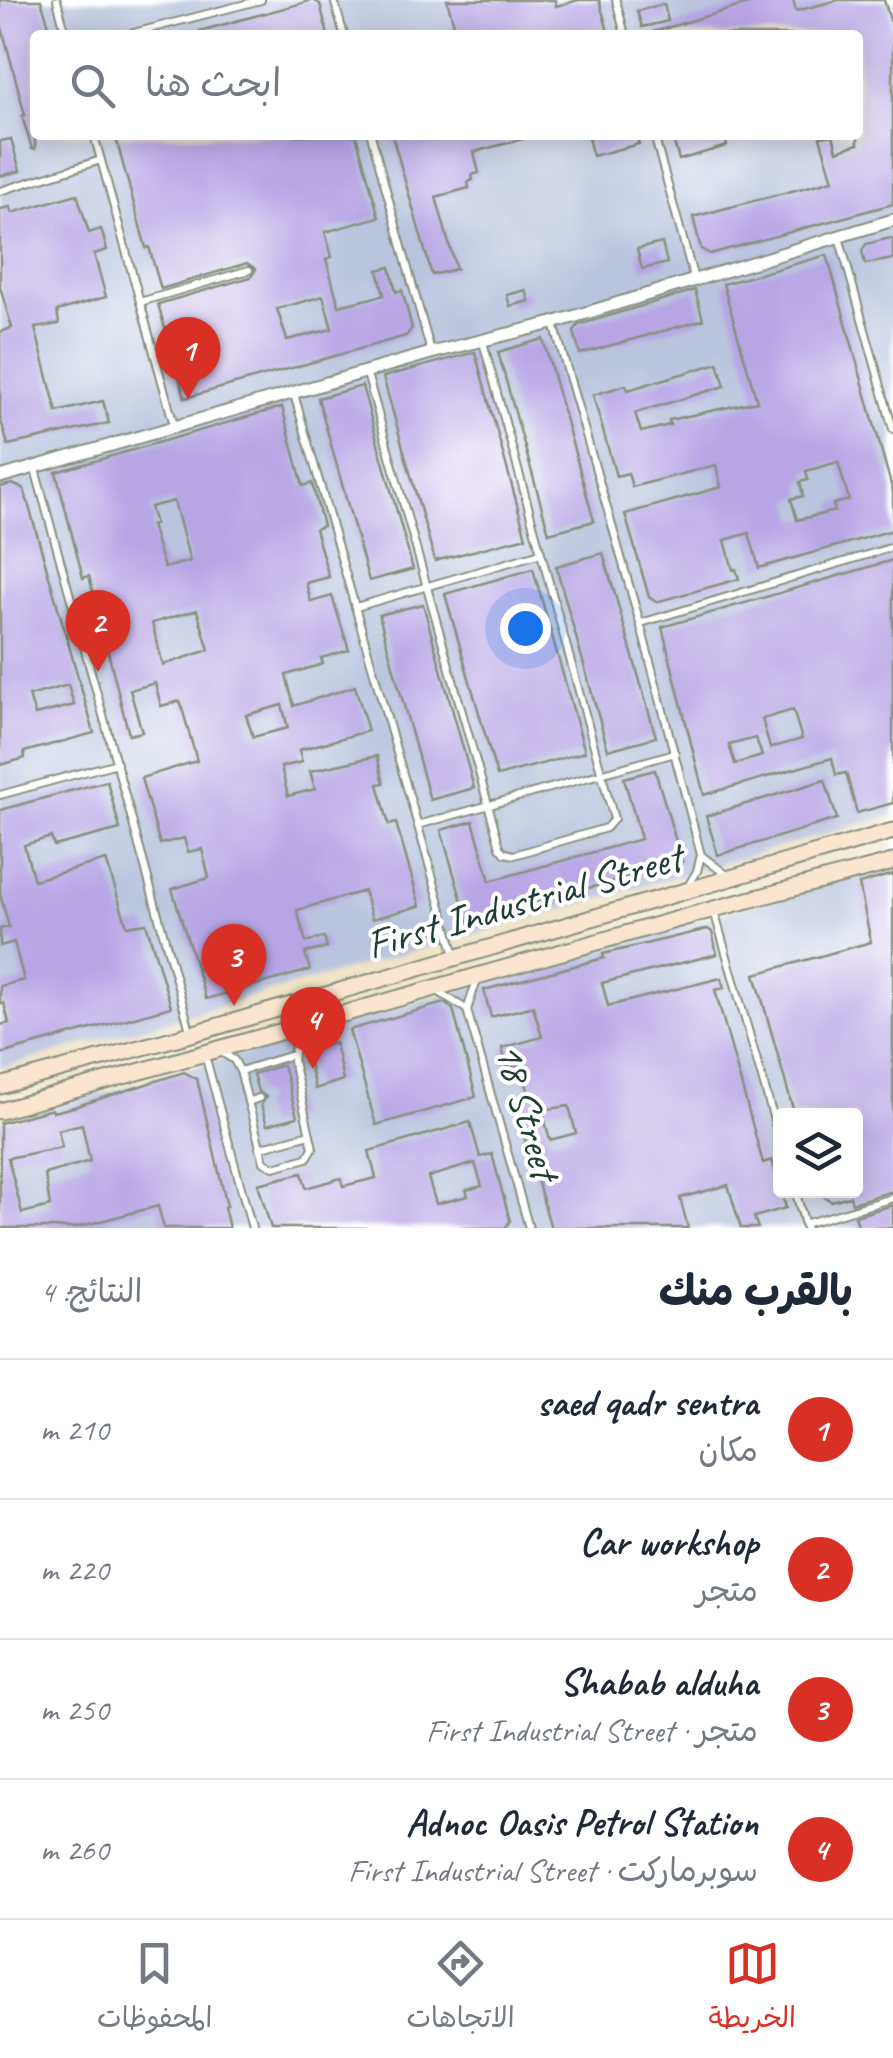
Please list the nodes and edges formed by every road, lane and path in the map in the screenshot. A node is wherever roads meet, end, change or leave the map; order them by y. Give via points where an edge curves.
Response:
1 (56, 0) edge
2 (261, 0) edge
3 (334, 0) edge
4 (616, 0) edge
5 (65, 30) edge
6 (145, 30) edge
7 (343, 30) edge
8 (625, 30) edge
9 (95, 140) edge
10 (372, 140) edge
11 (655, 140) edge
12 (101, 160) junction
13 (0, 191) edge
14 (893, 220) edge
15 (839, 236) junction
16 (249, 270) dead end
17 (695, 280) junction
18 (140, 302) junction
19 (553, 323) junction
20 (482, 340) junction
21 (432, 354) junction
22 (367, 374) junction
23 (294, 394) junction
24 (174, 426) junction
25 (893, 429) edge
26 (35, 467) junction
27 (0, 477) edge
28 (893, 547) edge
29 (541, 553) junction
30 (428, 586) junction
31 (356, 607) junction
32 (640, 623) junction
33 (675, 753) junction
34 (116, 763) junction
35 (602, 774) junction
36 (0, 795) edge
37 (490, 805) junction
38 (418, 825) junction
39 (893, 831) edge
40 (701, 856) junction
41 (893, 862) edge
42 (730, 878) junction
43 (684, 891) junction
44 (714, 909) junction
45 (455, 956) junction
46 (479, 976) junction
47 (432, 990) junction
48 (467, 1010) junction
49 (298, 1026) junction
50 (191, 1034) junction
51 (210, 1051) junction
52 (292, 1056) junction
53 (240, 1070) junction
54 (0, 1086) edge
55 (260, 1098) dead end
56 (248, 1102) junction
57 (0, 1111) edge
58 (773, 1116) edge
59 (310, 1134) junction
60 (259, 1148) junction
61 (797, 1198) edge
62 (893, 1198) edge
63 (805, 1226) edge
64 (252, 1228) edge
65 (528, 1228) edge

1 - 5 lane
2 - 6 lane
3 - 7 lane
4 - 8 lane
9 - 12 lane
10 - 21 lane
11 - 17 lane
12 - 13 lane
12 - 18 lane
14 - 15 street
15 - 17 street
15 - 25 lane
16 - 18 lane
17 - 19 street
18 - 24 lane
19 - 20 street
19 - 32 lane
20 - 21 street
20 - 29 lane
21 - 22 street
22 - 23 street
22 - 30 lane
23 - 24 street
23 - 31 lane
24 - 26 street
26 - 27 street
26 - 34 lane
28 - 32 lane
29 - 30 lane
29 - 35 lane
30 - 31 lane
30 - 37 lane
31 - 38 lane
32 - 33 lane
33 - 35 lane
33 - 40 lane
34 - 36 lane
34 - 50 lane
35 - 37 lane
35 - 37 lane via 614,814 610,826 514,855 500,847
37 - 38 lane
38 - 45 lane
39 - 42 main road, First Industrial Street
40 - 42 lane
40 - 43 lane
41 - 44 main road, First Industrial Street
42 - 43 main road, First Industrial Street
43 - 45 main road, First Industrial Street
44 - 46 main road, First Industrial Street
44 - 58 lane
45 - 50 main road, First Industrial Street
46 - 47 main road, First Industrial Street
46 - 48 lane, 18 Street
47 - 48 lane, 18 Street
47 - 49 main road, First Industrial Street
48 - 65 lane, 18 Street
49 - 51 main road, First Industrial Street
49 - 52 lane
50 - 54 main road, First Industrial Street
51 - 53 lane via 234,1060
51 - 57 main road, First Industrial Street
51 - 64 lane
52 - 53 lane
52 - 59 lane via 294,1088
53 - 56 lane
55 - 56 lane
56 - 60 lane
59 - 60 lane
59 - 60 lane via 311,1155 278,1166 264,1162
61 - 63 lane
62 - 63 lane

